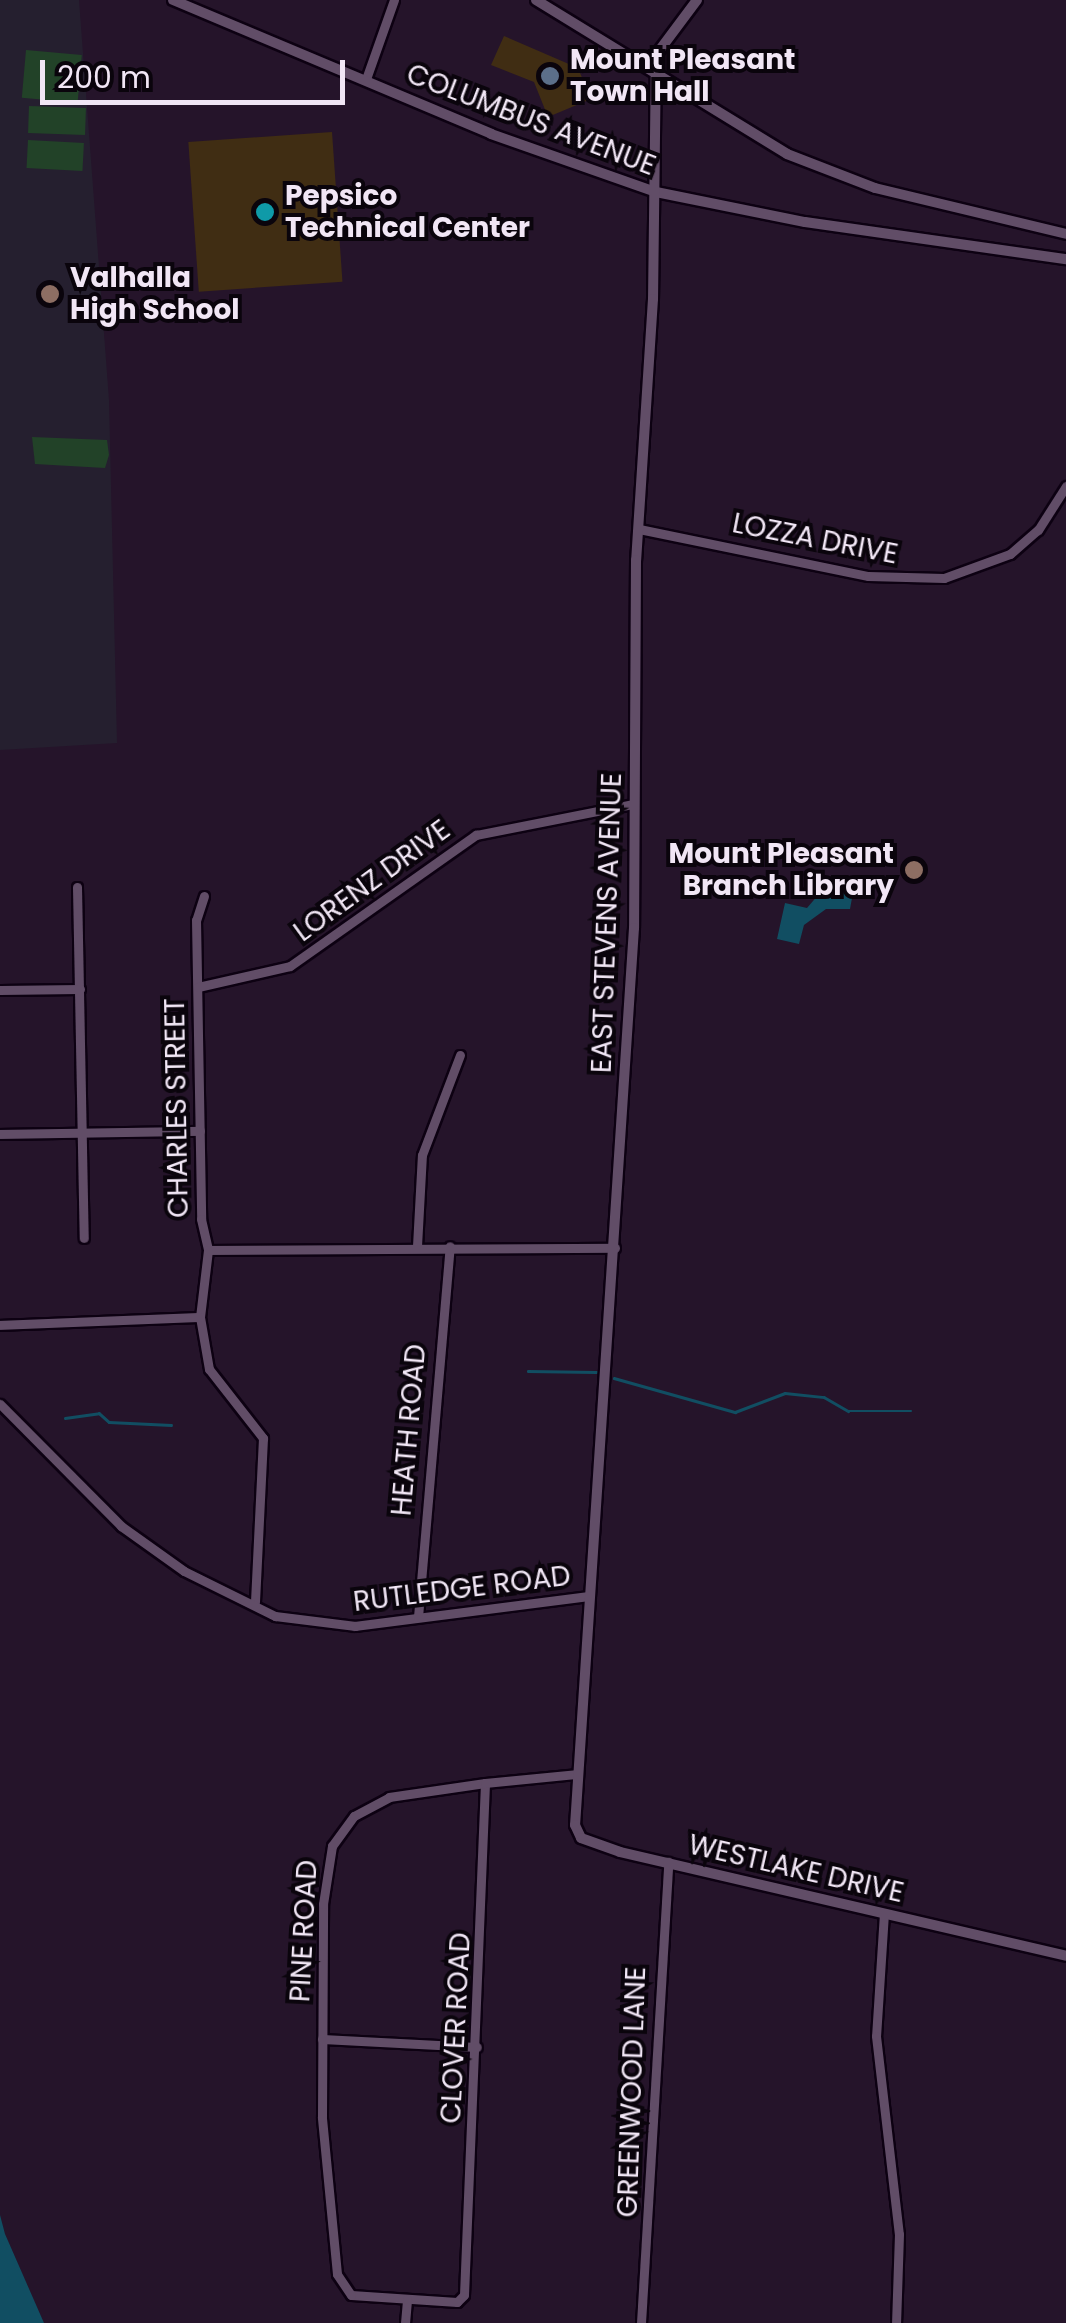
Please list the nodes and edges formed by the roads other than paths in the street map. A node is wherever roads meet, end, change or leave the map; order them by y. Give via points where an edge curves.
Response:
1 (173, 0) edge
2 (394, 0) edge
3 (536, 0) edge
4 (698, 0) edge
5 (658, 73) junction
6 (366, 79) junction
7 (656, 192) junction
8 (1066, 234) edge
9 (1066, 259) edge
10 (1066, 486) edge
11 (639, 529) junction
12 (633, 804) junction
13 (77, 887) dead end
14 (204, 896) dead end
15 (198, 986) junction
16 (80, 989) junction
17 (0, 990) edge
18 (460, 1054) dead end
19 (200, 1131) junction
20 (82, 1132) junction
21 (0, 1134) edge
22 (84, 1238) dead end
23 (417, 1246) junction
24 (450, 1246) junction
25 (615, 1248) junction
26 (208, 1250) junction
27 (200, 1317) junction
28 (0, 1324) edge
29 (0, 1404) edge
30 (588, 1596) junction
31 (255, 1602) junction
32 (418, 1618) junction
33 (576, 1774) junction
34 (486, 1782) junction
35 (668, 1862) junction
36 (884, 1913) junction
37 (1066, 1956) edge
38 (322, 2039) junction
39 (477, 2047) junction
40 (407, 2299) junction
41 (405, 2323) edge
42 (642, 2323) edge
43 (896, 2323) edge

1 - 6 street, COLUMBUS AVENUE
2 - 6 street
3 - 5 street
4 - 5 street, EAST STEVENS AVENUE via 658,47
5 - 7 street, EAST STEVENS AVENUE
5 - 8 street via 754,137 821,169
6 - 7 street, COLUMBUS AVENUE
7 - 9 street, COLUMBUS AVENUE via 805,222
7 - 11 street, EAST STEVENS AVENUE
10 - 11 street, LOZZA DRIVE via 1038,530 1010,554 944,578 868,576
11 - 12 street, EAST STEVENS AVENUE
12 - 15 street, LORENZ DRIVE via 476,835 290,966
12 - 25 street, EAST STEVENS AVENUE
13 - 16 street
14 - 15 street, CHARLES STREET via 196,920
15 - 19 street, CHARLES STREET
16 - 17 street
16 - 20 street
18 - 23 street via 422,1156
19 - 20 street
19 - 26 street, CHARLES STREET
20 - 21 street
20 - 22 street
23 - 24 street
23 - 26 street
24 - 25 street
24 - 32 street, HEATH ROAD
25 - 30 street, EAST STEVENS AVENUE
26 - 27 street, CHARLES STREET
27 - 28 street
27 - 31 street, CHARLES STREET via 209,1369 263,1438
29 - 31 street, RUTLEDGE ROAD via 122,1526 184,1571
30 - 32 street, RUTLEDGE ROAD
30 - 33 street, EAST STEVENS AVENUE
31 - 32 street, RUTLEDGE ROAD via 275,1616 326,1626
33 - 34 street, PINE ROAD
33 - 35 street, WESTLAKE DRIVE via 581,1838
34 - 38 street, PINE ROAD via 390,1797 343,1827 332,1846 324,1904
34 - 39 street, CLOVER ROAD
35 - 36 street, WESTLAKE DRIVE
35 - 42 street, GREENWOOD LANE
36 - 37 street, WESTLAKE DRIVE
36 - 43 street via 876,2036 898,2234
38 - 39 street
38 - 40 street, PINE ROAD via 325,2180 340,2284 351,2295
39 - 40 street, CLOVER ROAD via 469,2276 460,2301
40 - 41 street

